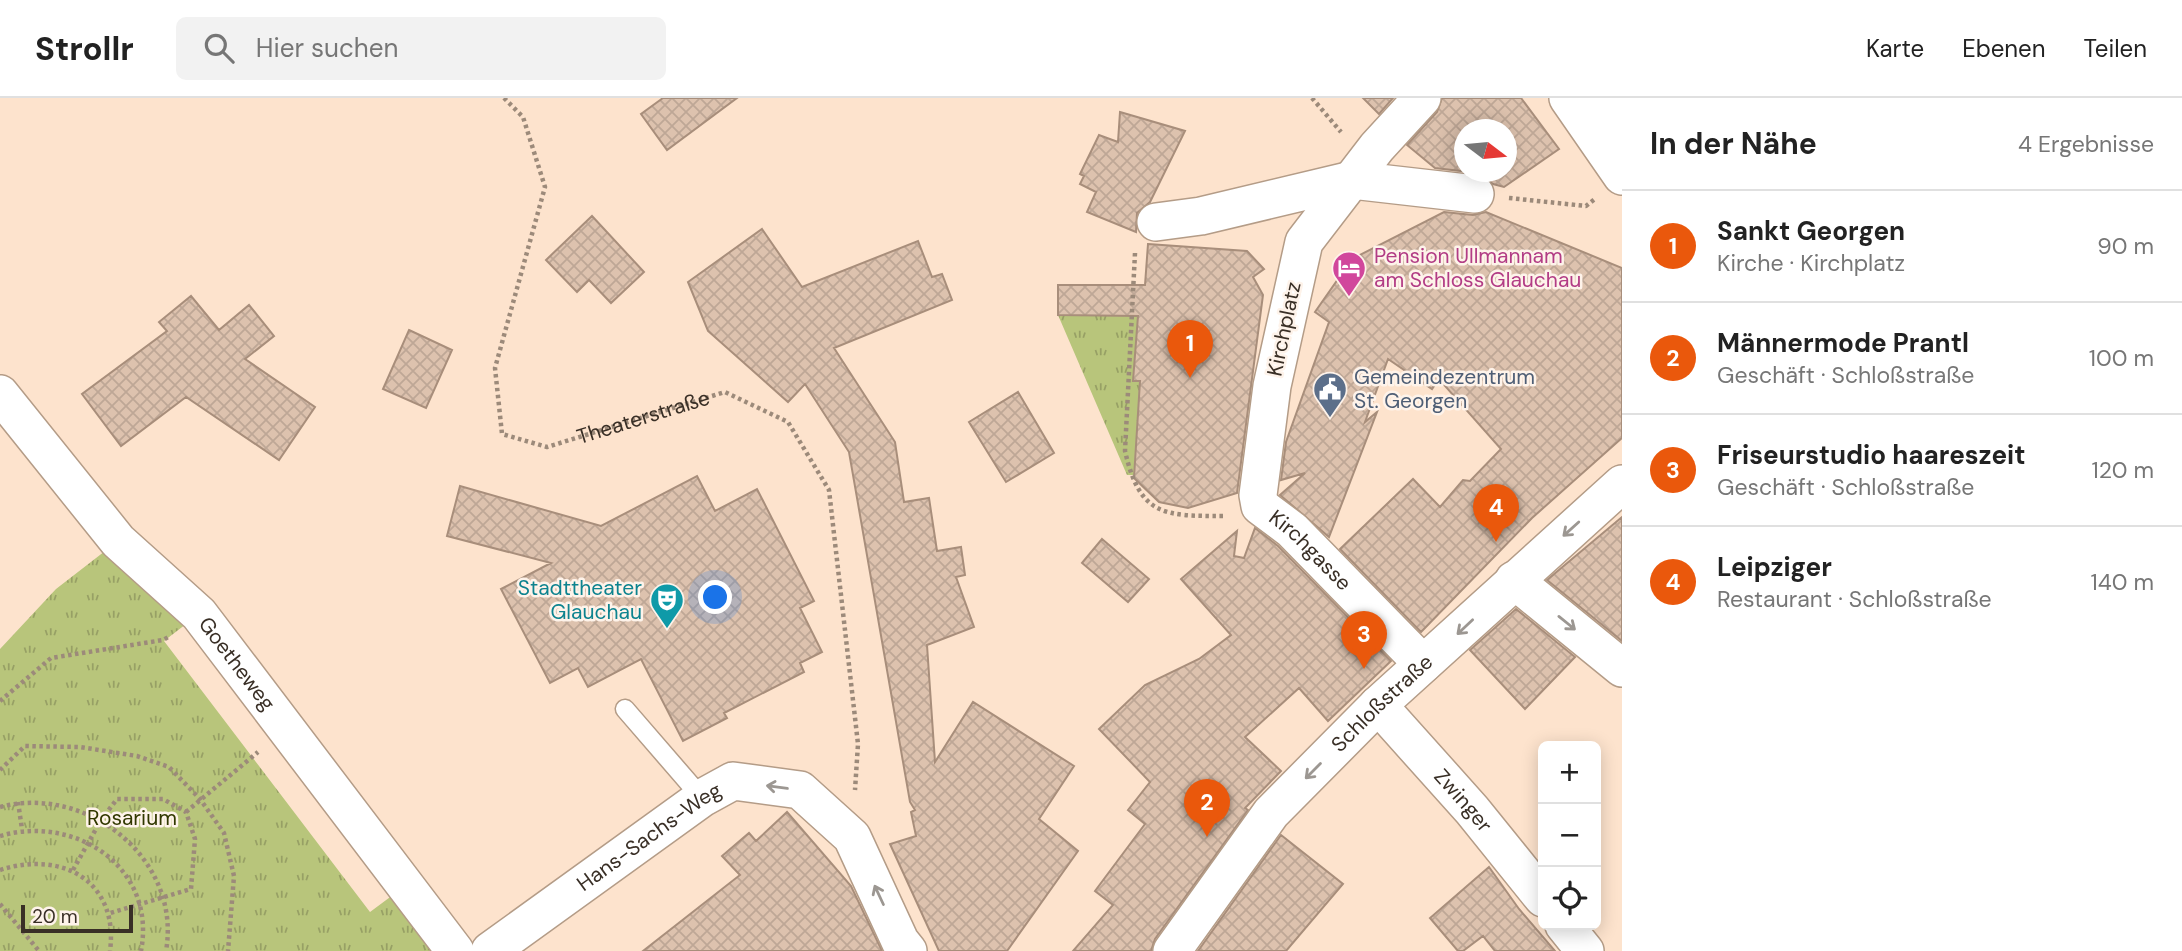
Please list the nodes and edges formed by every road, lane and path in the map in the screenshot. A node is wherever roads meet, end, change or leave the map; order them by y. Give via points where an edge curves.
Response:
1 (504, 98) edge
2 (1422, 98) edge
3 (1568, 98) edge
4 (1606, 98) edge
5 (1611, 173) edge
6 (1353, 180) junction
7 (1475, 194) joint
8 (1156, 222) joint
9 (0, 394) edge
10 (1622, 484) edge
11 (1259, 500) junction
12 (1514, 580) junction
13 (163, 640) dead end
14 (1418, 657) junction
15 (1622, 668) edge
16 (0, 701) edge
17 (1378, 705) junction
18 (625, 709) dead end
19 (286, 728) junction
20 (0, 770) edge
21 (702, 798) junction
22 (200, 799) junction
23 (18, 802) junction
24 (0, 807) edge
25 (186, 812) junction
26 (101, 820) junction
27 (22, 829) junction
28 (0, 836) edge
29 (852, 836) junction
30 (90, 843) junction
31 (0, 870) edge
32 (74, 870) junction
33 (1538, 892) edge
34 (162, 898) junction
35 (0, 904) edge
36 (138, 905) junction
37 (110, 913) junction
38 (1568, 930) edge
39 (39, 951) edge
40 (110, 951) edge
41 (141, 951) edge
42 (166, 951) edge
43 (228, 951) edge
44 (455, 951) edge
45 (490, 951) edge
46 (908, 951) edge
47 (1172, 951) edge
48 (1585, 951) edge

1 - 29 path, Theaterstraße via 523,117 545,187 495,368 502,434 547,447 725,392 788,422 829,490 858,744
2 - 6 street, Kirchplatz
3 - 5 street
4 - 5 street
5 - 7 path via 1586,205
6 - 7 street
6 - 8 street via 1201,216
6 - 11 street, Kirchplatz via 1304,242 1272,387
8 - 11 path via 1147,243 1135,253 1125,451 1131,475 1138,492 1171,516 1247,516
9 - 19 street, Goetheweg via 118,541 199,614
10 -> 12 street, Schloßstraße
11 - 14 street, Kirchgasse
12 -> 14 street, Schloßstraße
12 -> 15 street
13 - 16 path via 51,658
14 - 17 street, Schloßstraße
17 - 33 street, Zwinger
17 -> 47 street, Schloßstraße via 1271,813
18 - 21 lane
19 - 22 path
19 - 44 street, Goetheweg
20 - 22 path via 25,746 80,747 137,756 169,767
29 -> 21 street, Hans-Sachs-Weg via 800,790 733,781
21 - 45 street, Hans-Sachs-Weg
22 - 25 path
22 - 43 path via 224,832 234,876
23 - 24 path
23 - 26 path via 56,806
23 - 27 path
25 - 26 path via 163,799 117,799
25 - 34 path via 195,839 191,889
26 - 30 path
26 - 34 path via 137,847 155,872
27 - 28 path
27 - 30 path via 50,830
46 -> 29 street
30 - 32 path
30 - 36 path via 118,863
31 - 32 path via 24,862
32 - 37 path via 94,886
34 - 36 path
34 - 42 path
35 - 39 path
36 - 37 path
36 - 41 path via 144,939
37 - 40 path
38 - 48 street

